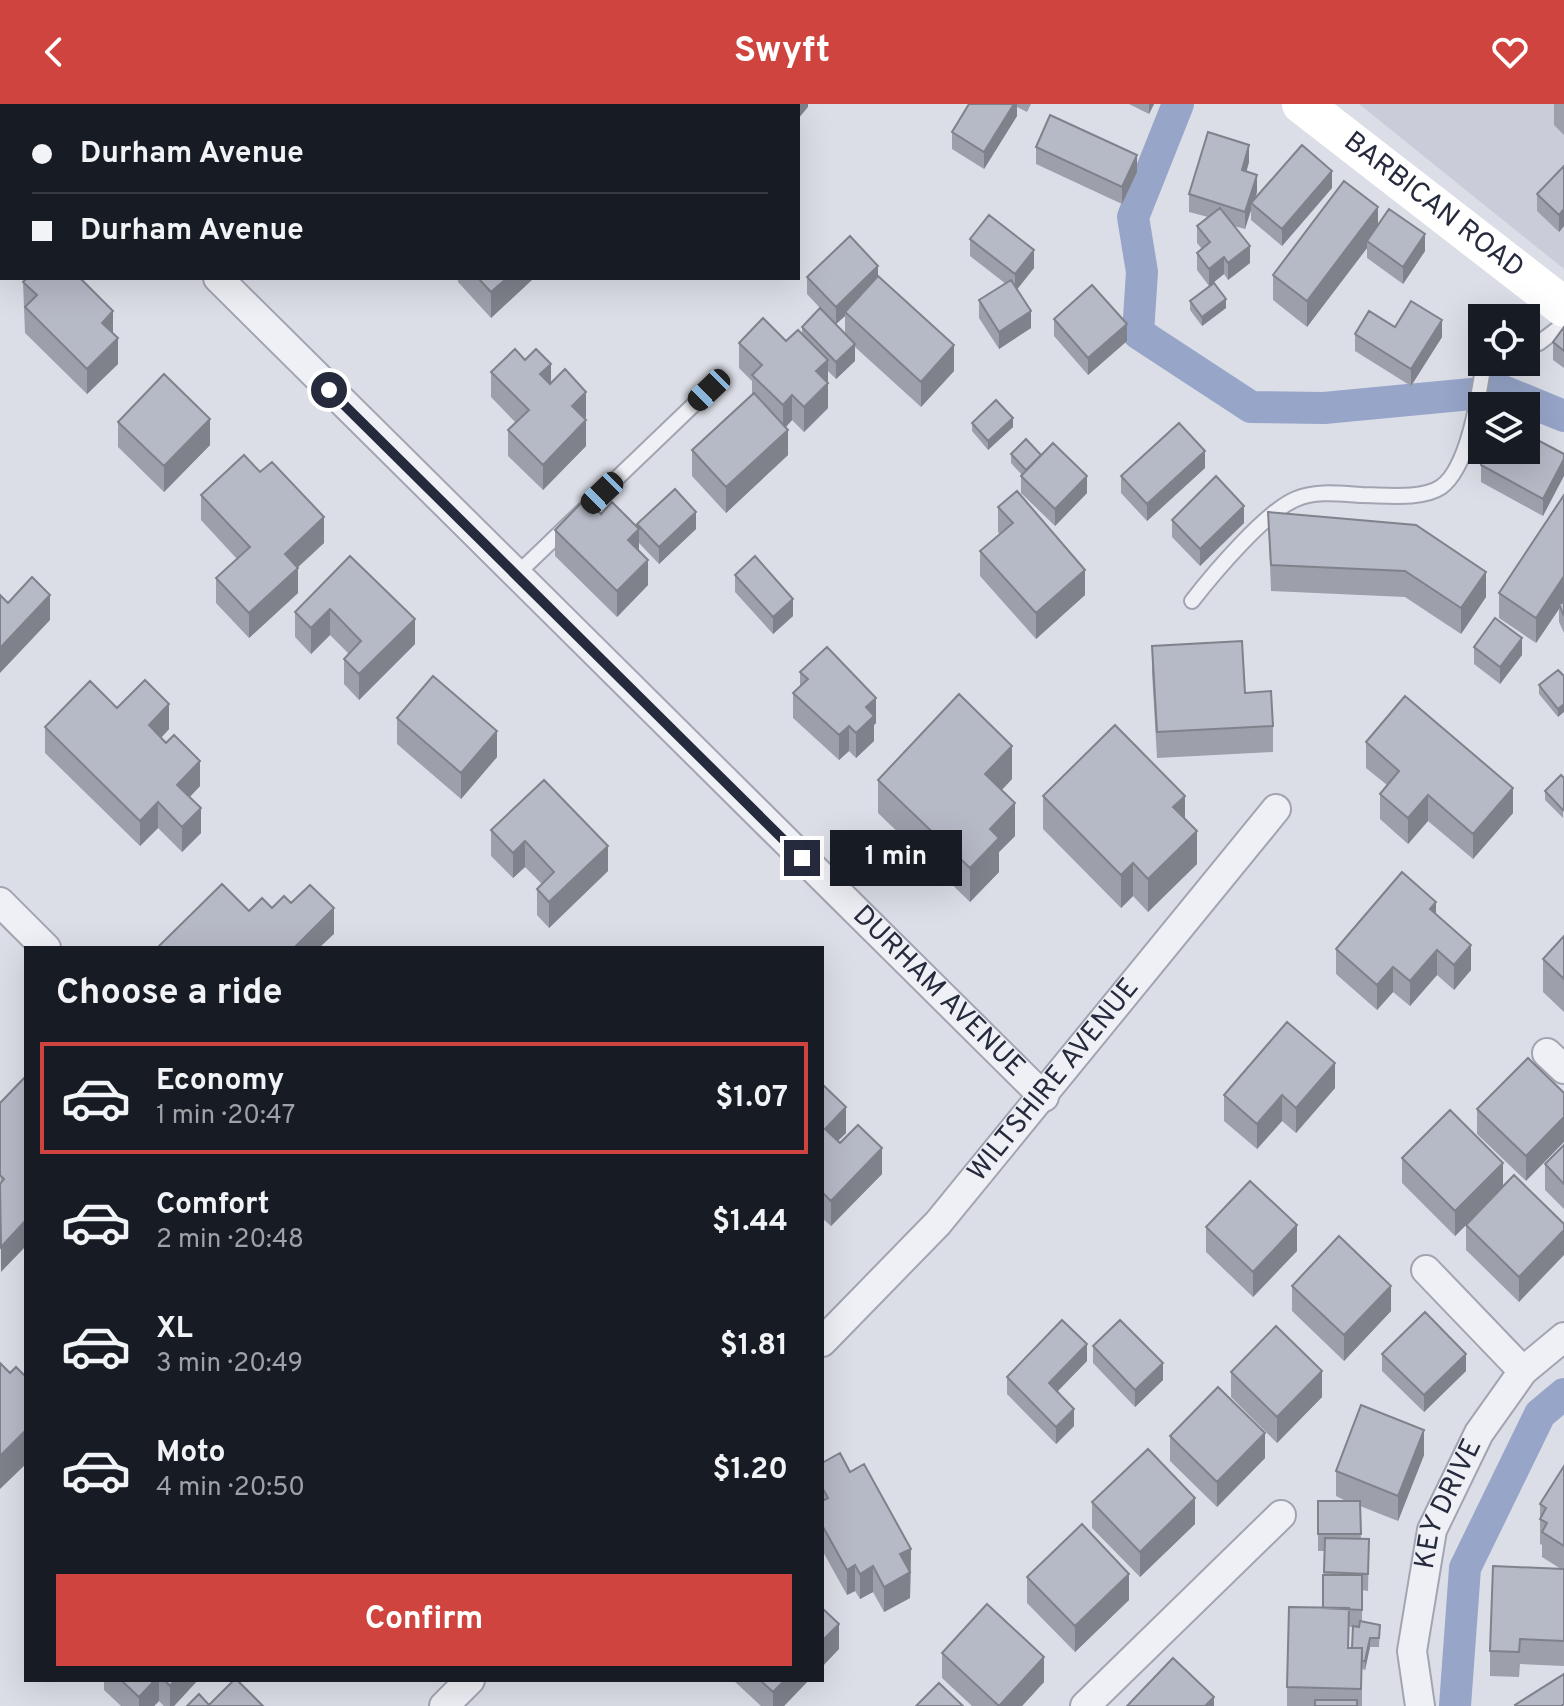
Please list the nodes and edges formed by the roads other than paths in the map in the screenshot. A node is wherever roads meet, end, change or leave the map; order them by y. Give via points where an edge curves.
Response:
1 (1302, 104) edge
2 (220, 280) edge
3 (1564, 307) edge
4 (1564, 324) edge
5 (1540, 342) edge
6 (1482, 376) edge
7 (709, 390) dead end
8 (516, 575) junction
9 (1192, 601) dead end
10 (1276, 809) dead end
11 (0, 902) edge
12 (44, 946) edge
13 (1044, 1097) junction
14 (1426, 1270) dead end
15 (1564, 1337) edge
16 (824, 1340) edge
17 (1523, 1371) junction
18 (1281, 1515) dead end
19 (468, 1682) edge
20 (444, 1706) edge
21 (1085, 1706) edge
22 (1420, 1706) edge

1 - 3 main road, BARBICAN ROAD
2 - 8 street, DURHAM AVENUE
4 - 5 lane
6 - 9 lane via 1473,428 1440,487 1415,494 1317,493 1295,499 1221,565
7 - 8 lane
8 - 13 street, DURHAM AVENUE
10 - 13 street, WILTSHIRE AVENUE
11 - 12 street
13 - 16 street, WILTSHIRE AVENUE via 938,1223
14 - 17 street
15 - 17 street, KEY DRIVE
17 - 22 street, KEY DRIVE via 1479,1433 1432,1530 1412,1651
18 - 21 street
19 - 20 street

